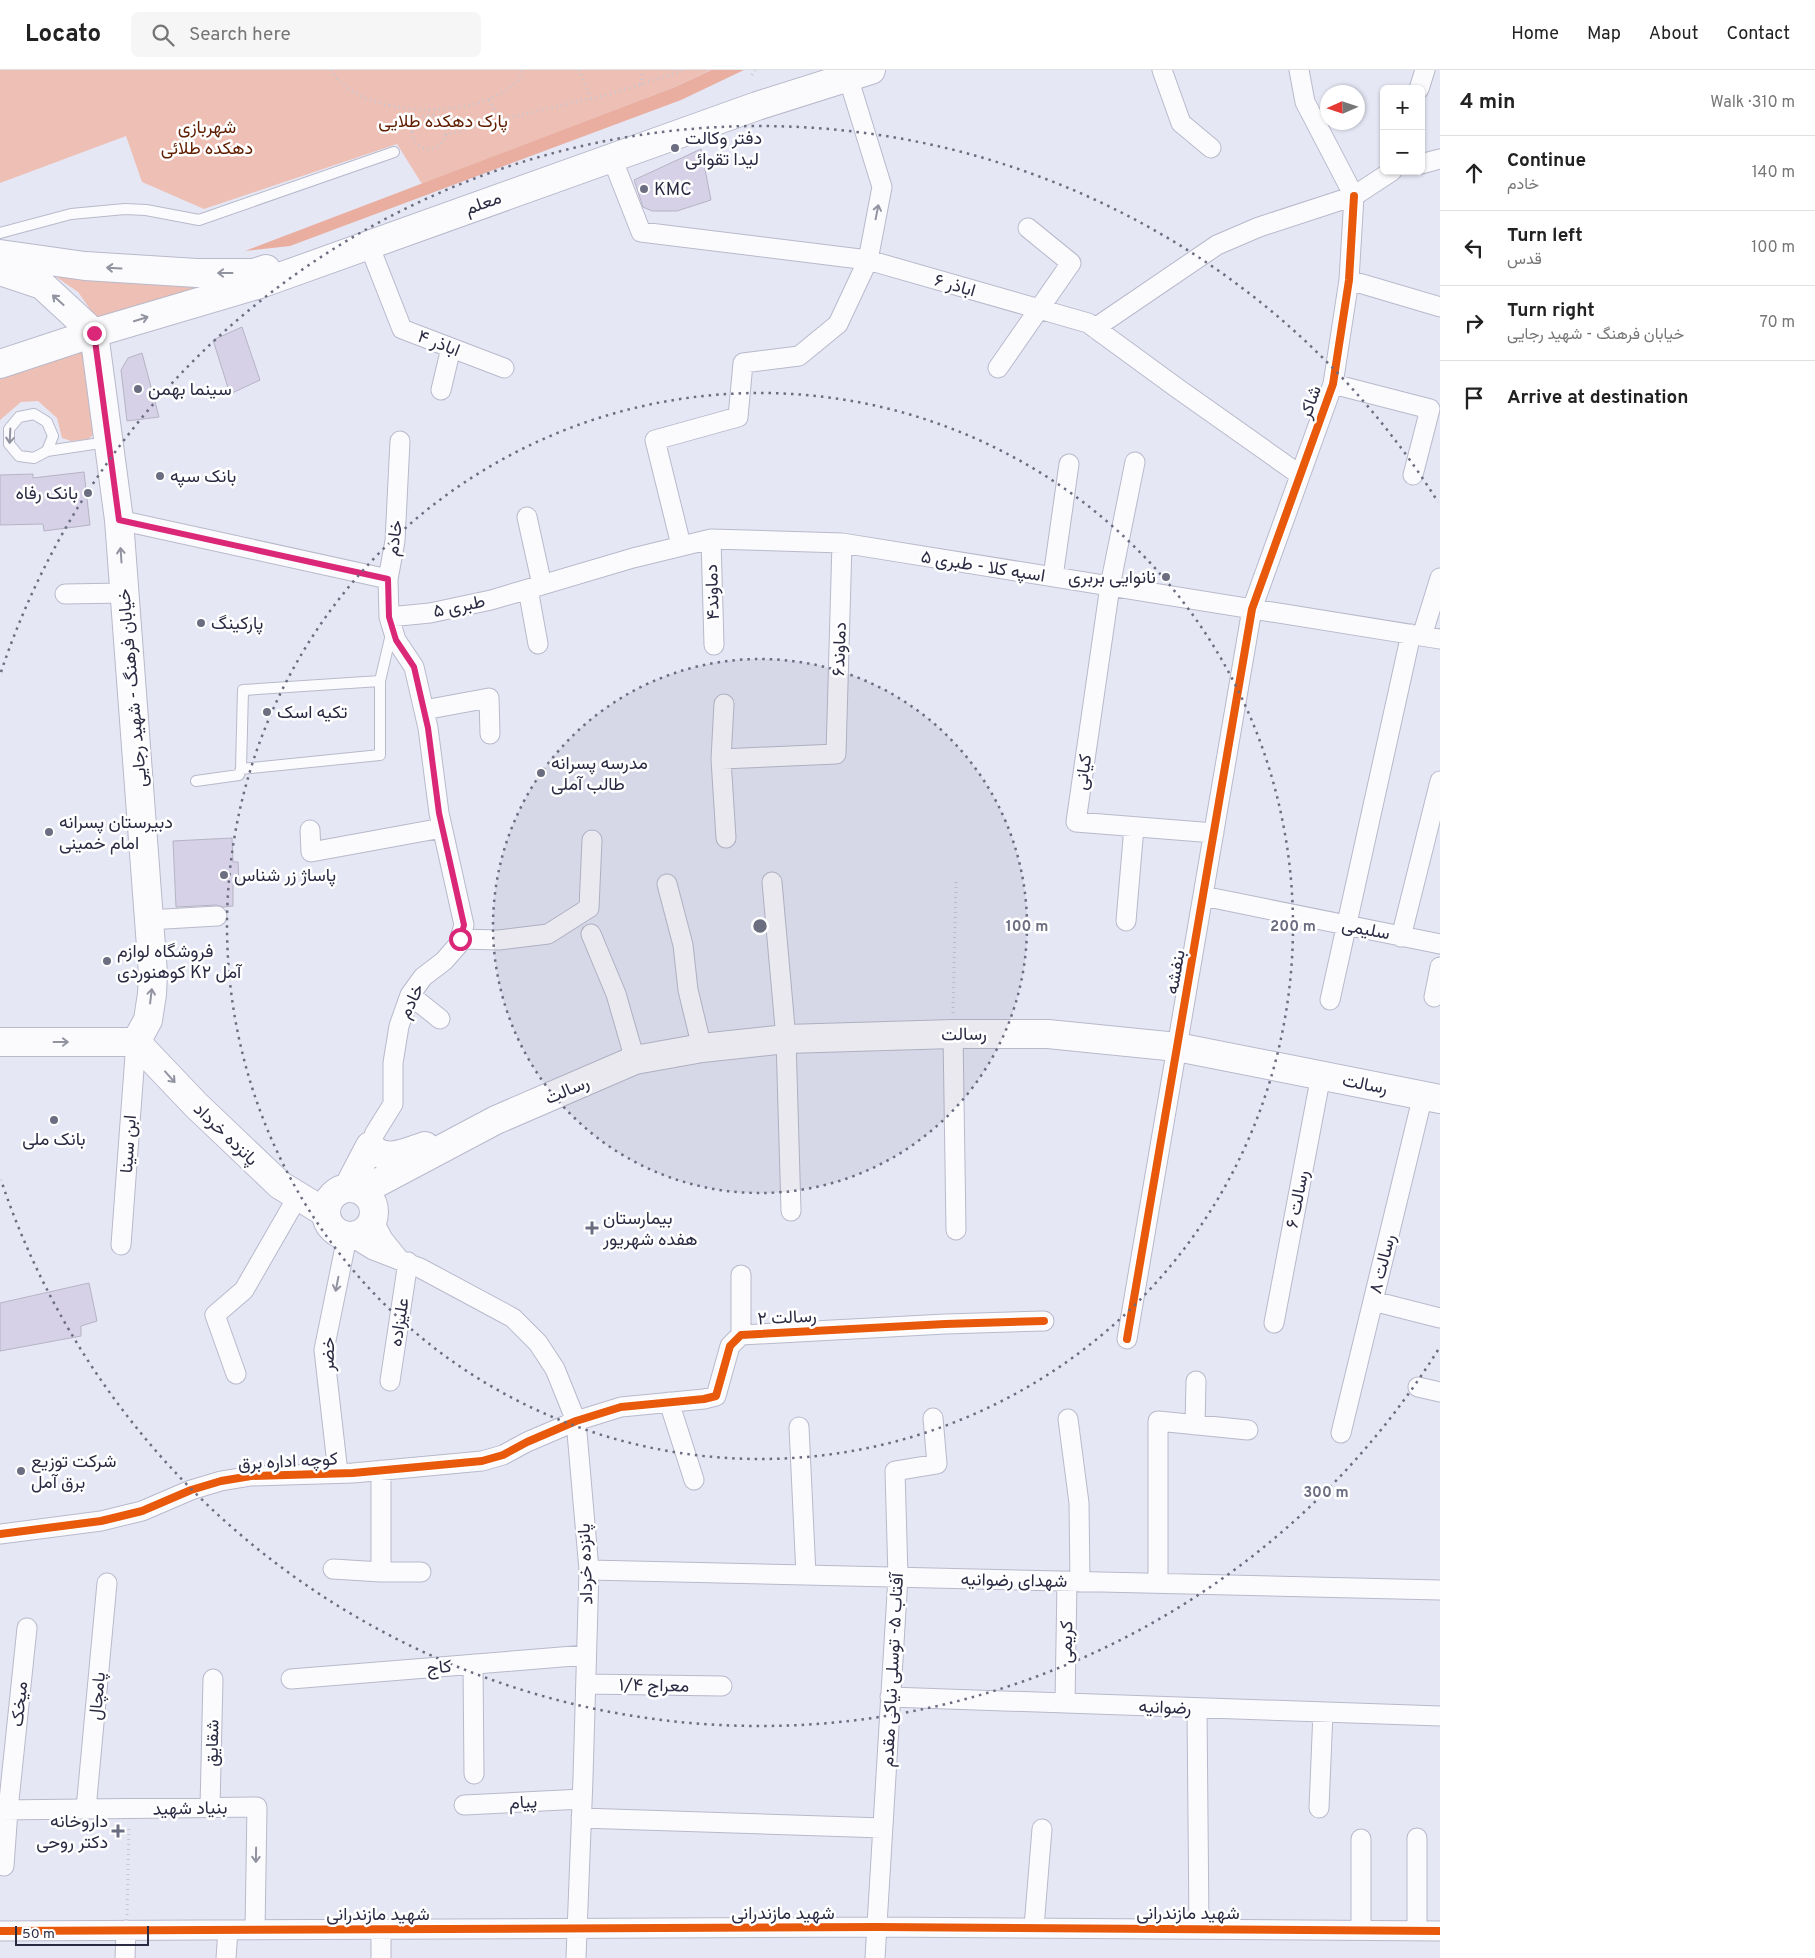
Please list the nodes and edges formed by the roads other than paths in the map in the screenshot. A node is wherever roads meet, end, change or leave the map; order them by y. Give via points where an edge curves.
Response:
1 (1162, 70) edge
2 (1299, 70) edge
3 (1425, 70) edge
4 (848, 73) edge
5 (753, 80) edge
6 (1420, 85) edge
7 (1212, 148) dead end
8 (394, 152) dead end
9 (612, 158) junction
10 (1440, 159) edge
11 (1425, 163) edge
12 (1388, 175) edge
13 (1354, 196) junction
14 (1028, 228) dead end
15 (0, 233) edge
16 (369, 245) junction
17 (0, 254) edge
18 (868, 260) junction
19 (0, 272) edge
20 (1349, 280) junction
21 (1440, 306) edge
22 (1039, 308) junction
23 (1095, 328) junction
24 (94, 333) junction
25 (451, 348) junction
26 (0, 364) edge
27 (504, 368) dead end
28 (998, 368) dead end
29 (1333, 384) junction
30 (441, 390) dead end
31 (400, 441) dead end
32 (109, 442) junction
33 (47, 451) junction
34 (1135, 462) dead end
35 (1069, 464) dead end
36 (1300, 474) junction
37 (1413, 475) dead end
38 (527, 517) dead end
39 (119, 520) junction
40 (711, 539) junction
41 (842, 543) junction
42 (681, 545) junction
43 (1053, 577) junction
44 (1440, 578) edge
45 (388, 579) junction
46 (1110, 586) junction
47 (535, 587) junction
48 (124, 593) junction
49 (65, 594) dead end
50 (1252, 609) junction
51 (391, 623) junction
52 (1424, 636) edge
53 (538, 644) dead end
54 (714, 645) dead end
55 (380, 681) junction
56 (724, 704) dead end
57 (424, 710) junction
58 (490, 734) dead end
59 (721, 759) junction
60 (241, 769) junction
61 (196, 781) dead end
62 (1440, 781) edge
63 (442, 828) junction
64 (1134, 828) junction
65 (310, 830) dead end
66 (1214, 833) junction
67 (726, 838) dead end
68 (592, 840) dead end
69 (772, 882) dead end
70 (667, 884) dead end
71 (1203, 896) junction
72 (217, 916) dead end
73 (148, 920) junction
74 (1126, 921) dead end
75 (1346, 925) junction
76 (591, 934) dead end
77 (1401, 936) junction
78 (460, 939) junction
79 (1440, 944) edge
80 (1440, 967) edge
81 (410, 995) junction
82 (1434, 997) dead end
83 (1330, 1000) dead end
84 (440, 1019) dead end
85 (953, 1034) junction
86 (786, 1039) junction
87 (136, 1042) junction
88 (4, 1045) edge
89 (1177, 1047) junction
90 (702, 1048) junction
91 (635, 1060) junction
92 (1321, 1075) junction
93 (1432, 1097) edge
94 (496, 1120) junction
95 (370, 1146) junction
96 (355, 1190) junction
97 (298, 1196) junction
98 (791, 1211) dead end
99 (326, 1213) junction
100 (374, 1220) junction
101 (956, 1230) dead end
102 (350, 1237) junction
103 (121, 1245) dead end
104 (403, 1261) junction
105 (741, 1275) dead end
106 (1373, 1301) junction
107 (1440, 1318) edge
108 (1044, 1321) dead end
109 (1274, 1323) dead end
110 (741, 1334) junction
111 (1127, 1340) dead end
112 (236, 1374) dead end
113 (390, 1381) dead end
114 (1196, 1381) dead end
115 (1418, 1387) dead end
116 (1440, 1392) edge
117 (669, 1402) junction
118 (933, 1418) dead end
119 (1068, 1419) dead end
120 (576, 1421) junction
121 (1194, 1425) junction
122 (799, 1427) dead end
123 (1248, 1430) dead end
124 (1341, 1433) dead end
125 (381, 1470) junction
126 (338, 1473) junction
127 (694, 1480) dead end
128 (0, 1534) edge
129 (333, 1569) dead end
130 (589, 1570) junction
131 (381, 1572) junction
132 (421, 1572) dead end
133 (806, 1575) junction
134 (898, 1577) junction
135 (1074, 1581) junction
136 (107, 1583) dead end
137 (1158, 1583) junction
138 (1440, 1590) edge
139 (27, 1628) dead end
140 (586, 1655) junction
141 (473, 1664) junction
142 (213, 1679) dead end
143 (291, 1679) dead end
144 (586, 1684) junction
145 (722, 1686) dead end
146 (890, 1697) junction
147 (1065, 1703) junction
148 (1197, 1708) junction
149 (1323, 1712) junction
150 (1440, 1716) edge
151 (474, 1774) dead end
152 (582, 1799) junction
153 (464, 1805) dead end
154 (210, 1807) junction
155 (1319, 1808) dead end
156 (86, 1809) junction
157 (4, 1810) edge
158 (582, 1818) junction
159 (883, 1828) junction
160 (1042, 1829) dead end
161 (1418, 1838) dead end
162 (1361, 1839) dead end
163 (4, 1866) dead end
164 (877, 1927) junction
165 (1034, 1927) junction
166 (577, 1928) junction
167 (1199, 1928) junction
168 (381, 1929) junction
169 (126, 1930) junction
170 (228, 1930) junction
171 (255, 1930) junction
172 (1361, 1930) junction
173 (1417, 1930) junction
174 (0, 1931) edge
175 (1440, 1931) edge
176 (125, 1958) edge
177 (226, 1958) edge
178 (381, 1958) edge
179 (576, 1958) edge
180 (875, 1958) edge

1 - 7 street via 1181,123
2 - 13 street via 1304,102
3 - 6 street
4 - 5 main road, معلم
4 - 9 main road, معلم
18 -> 4 street via 882,187
5 -> 17 main road, معلم via 604,147 365,236 254,273 85,266
8 - 15 lane via 199,220 124,209 71,214
9 - 16 main road, معلم
9 - 18 street, اباذر ۶ via 641,232
10 - 11 street
12 - 13 street
13 - 20 street, شاکر
13 - 23 street via 1217,245
14 - 22 street via 1071,263
24 -> 16 main road, معلم via 260,284
16 - 25 street, اباذر ۴ via 402,329
18 - 22 street, اباذر ۶
18 - 42 street via 838,324 798,356 743,363 738,417 655,440
24 -> 19 main road via 42,285
20 - 21 street
20 - 29 street, شاکر
22 - 23 street, اباذر ۶
22 - 28 street
23 - 36 street, اباذر ۶
24 - 26 main road, معلم
24 - 32 main road, خیابان فرهنگ - شهید رجایی
25 - 27 street, اباذر ۴
25 - 30 street
29 - 36 street, شاکر
29 - 37 street via 1430,409
31 - 45 street, خادم via 395,541
32 - 33 lane
32 - 39 main road, خیابان فرهنگ - شهید رجایی
33 -> 33 lane via 53,436 47,422 34,414 19,417 9,429 9,444 19,456 34,458
34 - 46 street
35 - 43 street
36 - 50 street, شاکر
38 - 47 street
39 - 45 street
48 -> 39 main road, خیابان فرهنگ - شهید رجایی
40 - 41 street, اسپه کلا - طبری ۵
40 - 42 street, اسپه کلا - طبری ۵
40 - 54 street, دماوند۴
41 - 43 street, اسپه کلا - طبری ۵
41 - 59 street, دماوند۶ via 836,754
42 - 47 street, اسپه کلا - طبری ۵
43 - 46 street, اسپه کلا - طبری ۵
44 - 52 street
45 - 51 street, خادم
46 - 50 street, اسپه کلا - طبری ۵
46 - 64 street, کیانی via 1076,822
47 - 51 street, طبری ۵
47 - 53 street
48 - 49 street
48 - 73 main road, خیابان فرهنگ - شهید رجایی
50 - 52 street, اسپه کلا - طبری ۵
50 - 66 street, بنفشه
51 - 55 lane
51 - 57 street, خادم via 396,640 414,667
52 - 75 street
55 - 60 lane via 380,754
55 - 60 lane via 243,690
56 - 59 street
57 - 58 street via 489,698
57 - 63 street, خادم
59 - 67 street
60 - 61 lane via 239,775
62 - 77 street
63 - 65 street via 311,852
63 - 78 street, خادم via 464,925
64 - 66 street, کیانی
64 - 74 street
66 - 71 street, بنفشه
68 - 78 street via 589,908 548,934 499,940
69 - 86 street
70 - 90 street via 683,945 688,990
71 - 75 street, سلیمی
71 - 89 street, بنفشه
72 - 73 street
87 -> 73 main road, خیابان فرهنگ - شهید رجایی via 148,1020 152,994
75 - 77 street, سلیمی
75 - 83 street
76 - 91 street via 616,994
77 - 79 street, سلیمی
78 - 81 street, خادم via 444,961 423,977
80 - 82 street
81 - 84 street
81 - 95 street, خادم via 399,1026 393,1063 393,1104
85 - 86 main road, رسالت
85 - 89 main road, رسالت via 1048,1034
85 - 101 street
86 - 90 main road, رسالت
86 - 98 street
88 -> 87 main road
87 -> 97 main road, پانزده خرداد via 280,1185
87 - 103 street, ابن سینا
89 - 92 main road, رسالت
89 - 111 street, بنفشه
90 - 91 main road, رسالت
91 - 94 main road, رسالت
92 - 93 main road, رسالت
92 - 109 street, رسالت ۶
93 - 106 street, رسالت ۸
94 - 95 main road, رسالت via 468,1125 426,1145 387,1156 376,1153
94 - 96 main road, رسالت
95 - 96 main road, خادم
96 - 99 main road via 337,1192 329,1201
96 - 100 main road via 373,1204
97 - 99 main road, پانزده خرداد
97 - 112 street via 244,1290 215,1315
99 - 102 main road via 332,1229
100 - 102 main road via 366,1232
100 - 104 street, پانزده خرداد via 383,1239
102 - 104 street, پانزده خرداد
102 -> 126 street, خضر via 324,1350
104 - 113 street, علیزاده
104 - 120 street, پانزده خرداد via 513,1318 538,1343 555,1369
105 - 110 street
106 - 107 street
106 - 124 street, رسالت ۸
108 - 110 street, رسالت ۲
110 - 117 street, رسالت ۲ via 730,1346 716,1396
114 - 121 street
115 - 116 street
117 - 120 street, رسالت ۲ via 621,1407
117 - 127 street
118 - 134 street, آفتاب ۵- توسلی نیاکی مقدم via 937,1464 895,1471
119 - 135 street, کریمی via 1079,1503
120 - 125 street, کوچه اداره برق via 503,1455 482,1461
120 - 130 street, پانزده خرداد
121 - 123 street
121 - 137 street via 1158,1421
122 - 133 street
125 - 126 street, کوچه اداره برق
125 - 131 street
126 - 128 street, کوچه اداره برق via 251,1476 221,1481 142,1510 101,1521
129 - 131 street
130 - 133 street, شهدای رضوانیه
130 - 140 street, پانزده خرداد
131 - 132 street
133 - 134 street, شهدای رضوانیه
134 - 135 street, شهدای رضوانیه
134 - 146 street, آفتاب ۵- توسلی نیاکی مقدم
135 - 137 street, شهدای رضوانیه
135 - 147 street, کریمی
136 - 156 street, پامچال
137 - 138 street, شهدای رضوانیه
139 - 157 street, میخک
140 - 141 street, کاج
140 - 144 street, پانزده خرداد
141 - 143 street, کاج
141 - 151 street
142 - 154 street, شقایق
144 - 145 street, معراج ۱/۴
144 - 152 street, پانزده خرداد
146 - 147 street, رضوانیه
146 - 159 street, آفتاب ۵- توسلی نیاکی مقدم
147 - 148 street, رضوانیه
148 - 149 street, رضوانیه
148 - 167 street
149 - 150 street, رضوانیه
149 - 155 street
152 - 153 street, پیام
152 - 158 street, پانزده خرداد
154 - 156 street, بنیاد شهید
154 -> 171 street, بنیاد شهید via 257,1807
156 - 157 street, بنیاد شهید
157 - 163 street, میخک
158 - 159 street
158 - 166 street, پانزده خرداد
159 - 164 street, آفتاب ۵- توسلی نیاکی مقدم
160 - 165 street
161 - 173 street
162 - 172 street
164 - 165 street, شهید مازندرانی
164 - 166 street, شهید مازندرانی
164 - 180 street, آفتاب ۵- توسلی نیاکی مقدم
165 - 167 street, شهید مازندرانی
166 - 168 street, شهید مازندرانی
166 - 179 street, پانزده خرداد
167 - 172 street, شهید مازندرانی
168 - 171 street, شهید مازندرانی
168 - 178 street
169 - 170 street, شهید مازندرانی
169 - 174 street, شهید مازندرانی
169 - 176 street
170 - 171 street, شهید مازندرانی
170 - 177 street
172 - 173 street, شهید مازندرانی
173 - 175 street, شهید مازندرانی

